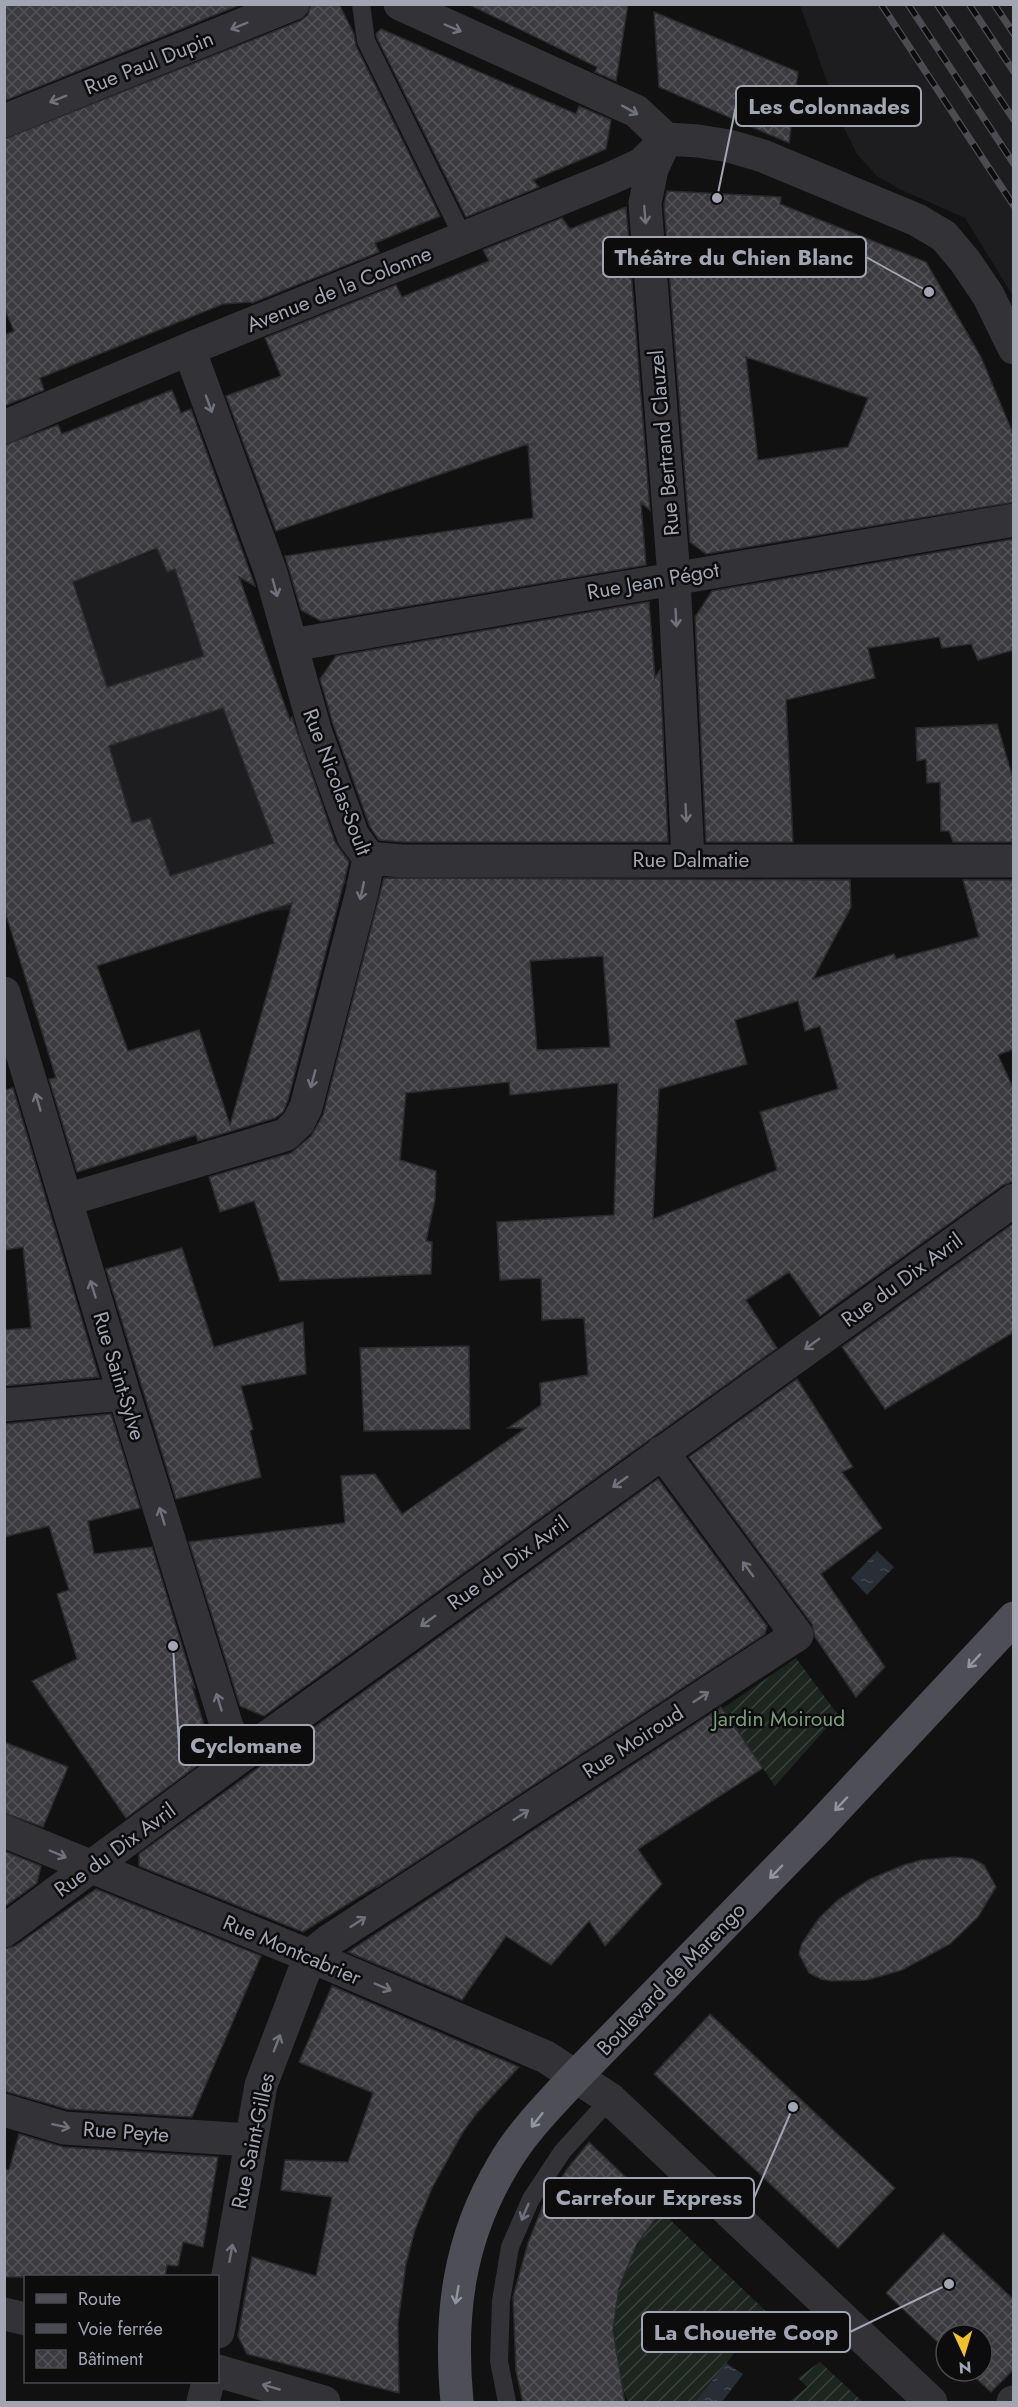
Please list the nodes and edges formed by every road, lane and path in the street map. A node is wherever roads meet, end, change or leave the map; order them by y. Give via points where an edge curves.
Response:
1 (293, 4) edge
2 (361, 4) edge
3 (400, 4) edge
4 (4, 121) edge
5 (666, 139) junction
6 (464, 239) junction
7 (1014, 348) edge
8 (189, 349) junction
9 (4, 427) edge
10 (1014, 520) edge
11 (674, 578) junction
12 (292, 645) junction
13 (369, 858) junction
14 (688, 859) junction
15 (1014, 861) edge
16 (4, 993) edge
17 (16, 1068) edge
18 (66, 1200) junction
19 (1014, 1200) edge
20 (124, 1394) junction
21 (4, 1404) edge
22 (662, 1452) junction
23 (1014, 1618) edge
24 (241, 1756) junction
25 (4, 1831) edge
26 (92, 1868) junction
27 (4, 1931) edge
28 (310, 1956) junction
29 (576, 2076) junction
30 (610, 2099) junction
31 (4, 2110) edge
32 (250, 2140) junction
33 (4, 2314) edge
34 (24, 2319) edge
35 (219, 2326) edge
36 (219, 2371) edge
37 (208, 2383) edge
38 (203, 2403) edge
39 (324, 2403) edge
40 (457, 2403) edge
41 (507, 2403) edge
42 (931, 2403) edge

1 -> 4 street, Rue Paul Dupin
2 - 6 lane via 366,41
3 -> 5 street via 636,111
5 - 6 street, Avenue de la Colonne via 642,164
5 - 7 street via 719,144 763,156 917,220 944,236 988,295
5 -> 11 street, Rue Bertrand Clauzel via 652,170 645,203
6 - 8 street, Avenue de la Colonne
8 - 9 street, Avenue de la Colonne
8 -> 12 street, Rue Nicolas-Soult via 271,573
10 - 11 street, Rue Jean Pégot
11 - 12 street, Rue Jean Pégot
11 -> 14 street, Rue Bertrand Clauzel
12 - 13 street, Rue Nicolas-Soult via 318,741 353,836
13 - 14 street, Rue Dalmatie
13 -> 18 street, Rue Nicolas-Soult via 306,1107 298,1123 285,1135
14 - 15 street, Rue Dalmatie
16 - 17 street, Rue Saint-Sylve
18 -> 17 street, Rue Saint-Sylve
20 -> 18 street, Rue Saint-Sylve
19 -> 22 street, Rue du Dix Avril
20 - 21 street
24 -> 20 street, Rue Saint-Sylve via 227,1727
22 -> 24 street, Rue du Dix Avril
28 -> 22 street, Rue Moiroud via 796,1635
23 -> 29 main road, Boulevard de Marengo via 816,1830
24 - 26 street, Rue du Dix Avril
25 -> 26 street, Rue Montcabrier
26 - 27 street, Rue du Dix Avril
26 - 28 street, Rue Montcabrier
28 -> 29 street, Rue Montcabrier via 546,2056
32 -> 28 street, Rue Saint-Gilles via 261,2085
29 - 30 street, Rue Montcabrier
29 -> 40 main road, Boulevard de Marengo via 503,2164 479,2211 463,2260 454,2313
30 -> 41 lane via 562,2152 531,2199 510,2247 501,2301 499,2361
30 - 42 street, Rue Montcabrier
31 -> 32 street, Rue Peyte via 64,2128
35 -> 32 street, Rue Saint-Gilles
33 - 34 street
39 -> 36 street
37 - 38 street

